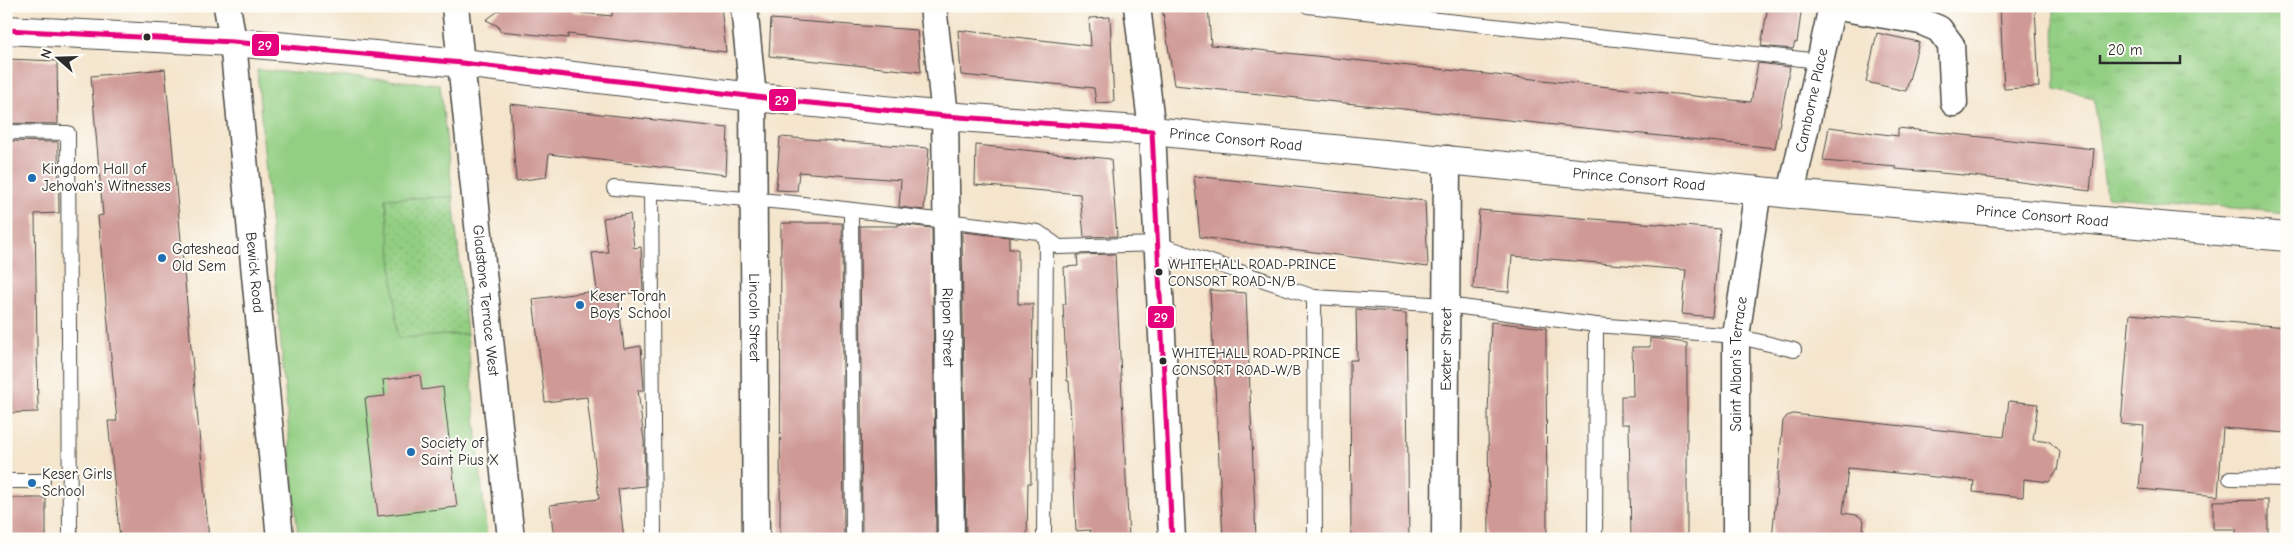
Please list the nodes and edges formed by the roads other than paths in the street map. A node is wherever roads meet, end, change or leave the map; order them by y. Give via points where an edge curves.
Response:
1 (228, 6) edge
2 (455, 6) edge
3 (744, 6) edge
4 (933, 6) edge
5 (1137, 6) edge
6 (1308, 6) edge
7 (1832, 6) edge
8 (6, 30) edge
9 (233, 42) junction
10 (1820, 62) junction
11 (462, 63) junction
12 (753, 97) junction
13 (1954, 103) dead end
14 (945, 116) junction
15 (1152, 131) junction
16 (6, 132) edge
17 (1447, 159) junction
18 (614, 188) dead end
19 (1758, 190) junction
20 (651, 192) junction
21 (1791, 194) junction
22 (754, 200) junction
23 (851, 210) junction
24 (948, 222) junction
25 (1046, 237) junction
26 (2287, 237) edge
27 (1158, 244) junction
28 (1314, 297) junction
29 (1447, 305) junction
30 (1596, 325) junction
31 (1736, 336) junction
32 (1794, 350) dead end
33 (2230, 478) dead end
34 (2287, 479) edge
35 (44, 481) dead end
36 (6, 482) edge
37 (70, 539) edge
38 (280, 539) edge
39 (511, 539) edge
40 (654, 539) edge
41 (756, 539) edge
42 (853, 539) edge
43 (951, 539) edge
44 (1044, 539) edge
45 (1172, 539) edge
46 (1315, 539) edge
47 (1445, 539) edge
48 (1595, 539) edge
49 (1736, 539) edge

1 - 9 street, Bewick Road
2 - 11 street, Gladstone Terrace West
3 - 12 street, Lincoln Street
4 - 14 street, Ripon Street
5 - 15 street
6 - 10 lane
7 - 10 street, Camborne Place
7 - 13 street via 1920,21 1939,29 1951,45
8 - 9 street, Prince Consort Road
9 - 11 street, Prince Consort Road
9 - 38 street, Bewick Road
10 - 21 street, Camborne Place
11 - 12 street, Prince Consort Road
11 - 39 street, Gladstone Terrace West
12 - 14 street, Prince Consort Road
12 - 22 street, Lincoln Street
14 - 15 street, Prince Consort Road
14 - 24 street, Ripon Street
15 - 17 street, Prince Consort Road
15 - 27 street
16 - 37 lane via 68,133
17 - 19 street, Prince Consort Road
17 - 29 street, Exeter Street
18 - 20 lane
19 - 21 street, Prince Consort Road
19 - 31 street, Saint Alban's Terrace
20 - 22 lane
20 - 40 lane
21 - 26 street, Prince Consort Road
22 - 23 lane
22 - 41 street, Lincoln Street
23 - 24 lane
23 - 42 lane
24 - 25 lane via 1038,232
24 - 43 street, Ripon Street
25 - 27 lane via 1060,247
25 - 44 lane
27 - 28 lane
27 - 45 street
28 - 29 lane
28 - 46 lane
29 - 30 lane
29 - 47 street, Exeter Street
30 - 31 lane
30 - 48 lane
31 - 32 lane
31 - 49 street, Saint Alban's Terrace
33 - 34 lane
35 - 36 lane

